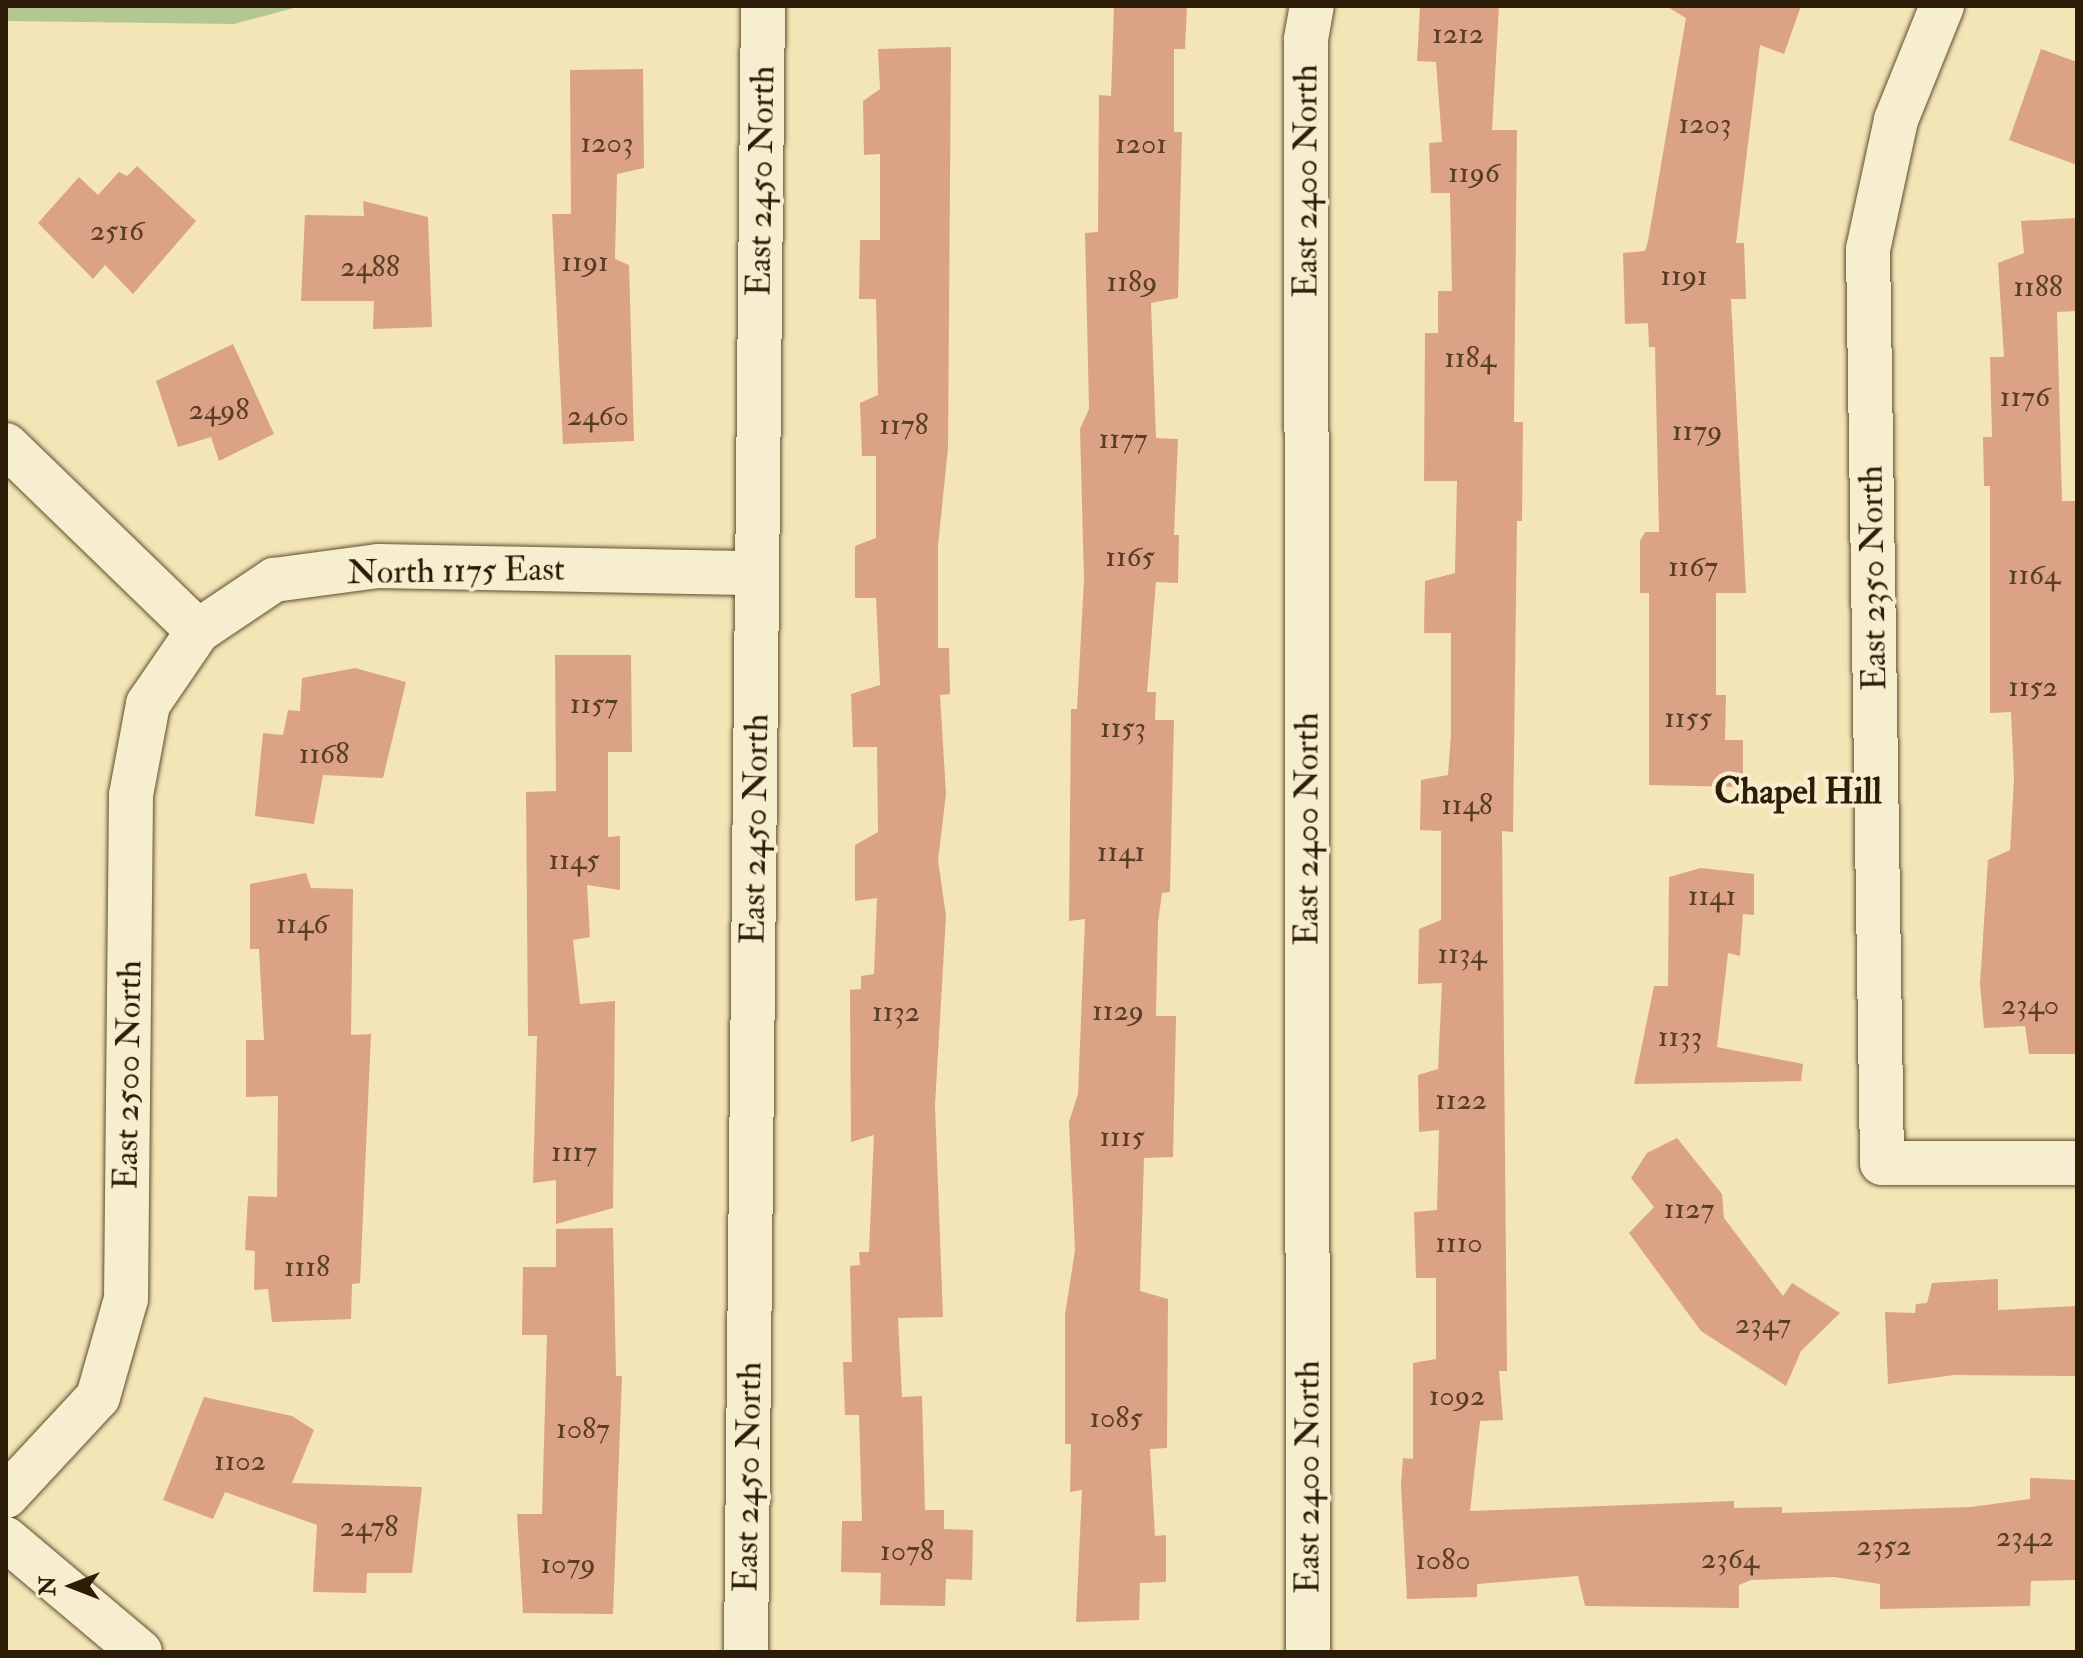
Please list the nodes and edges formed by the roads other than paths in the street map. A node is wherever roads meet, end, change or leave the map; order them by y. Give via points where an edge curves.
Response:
1 (763, 6) edge
2 (1312, 6) edge
3 (1942, 6) edge
4 (6, 445) edge
5 (757, 573) junction
6 (198, 631) junction
7 (2077, 1163) edge
8 (6, 1496) edge
9 (6, 1539) edge
10 (140, 1652) edge
11 (746, 1652) edge
12 (1308, 1652) edge

1 - 5 street, East 2450 North
2 - 12 street, East 2400 North via 1306,39
3 - 7 street, East 2350 North via 1896,120 1868,249 1882,1163
4 - 6 street
5 - 6 street, North 1175 East via 378,566 274,580
5 - 11 street, East 2450 North
6 - 8 street, East 2500 North via 148,704 131,795 126,1299 98,1397
9 - 10 street

